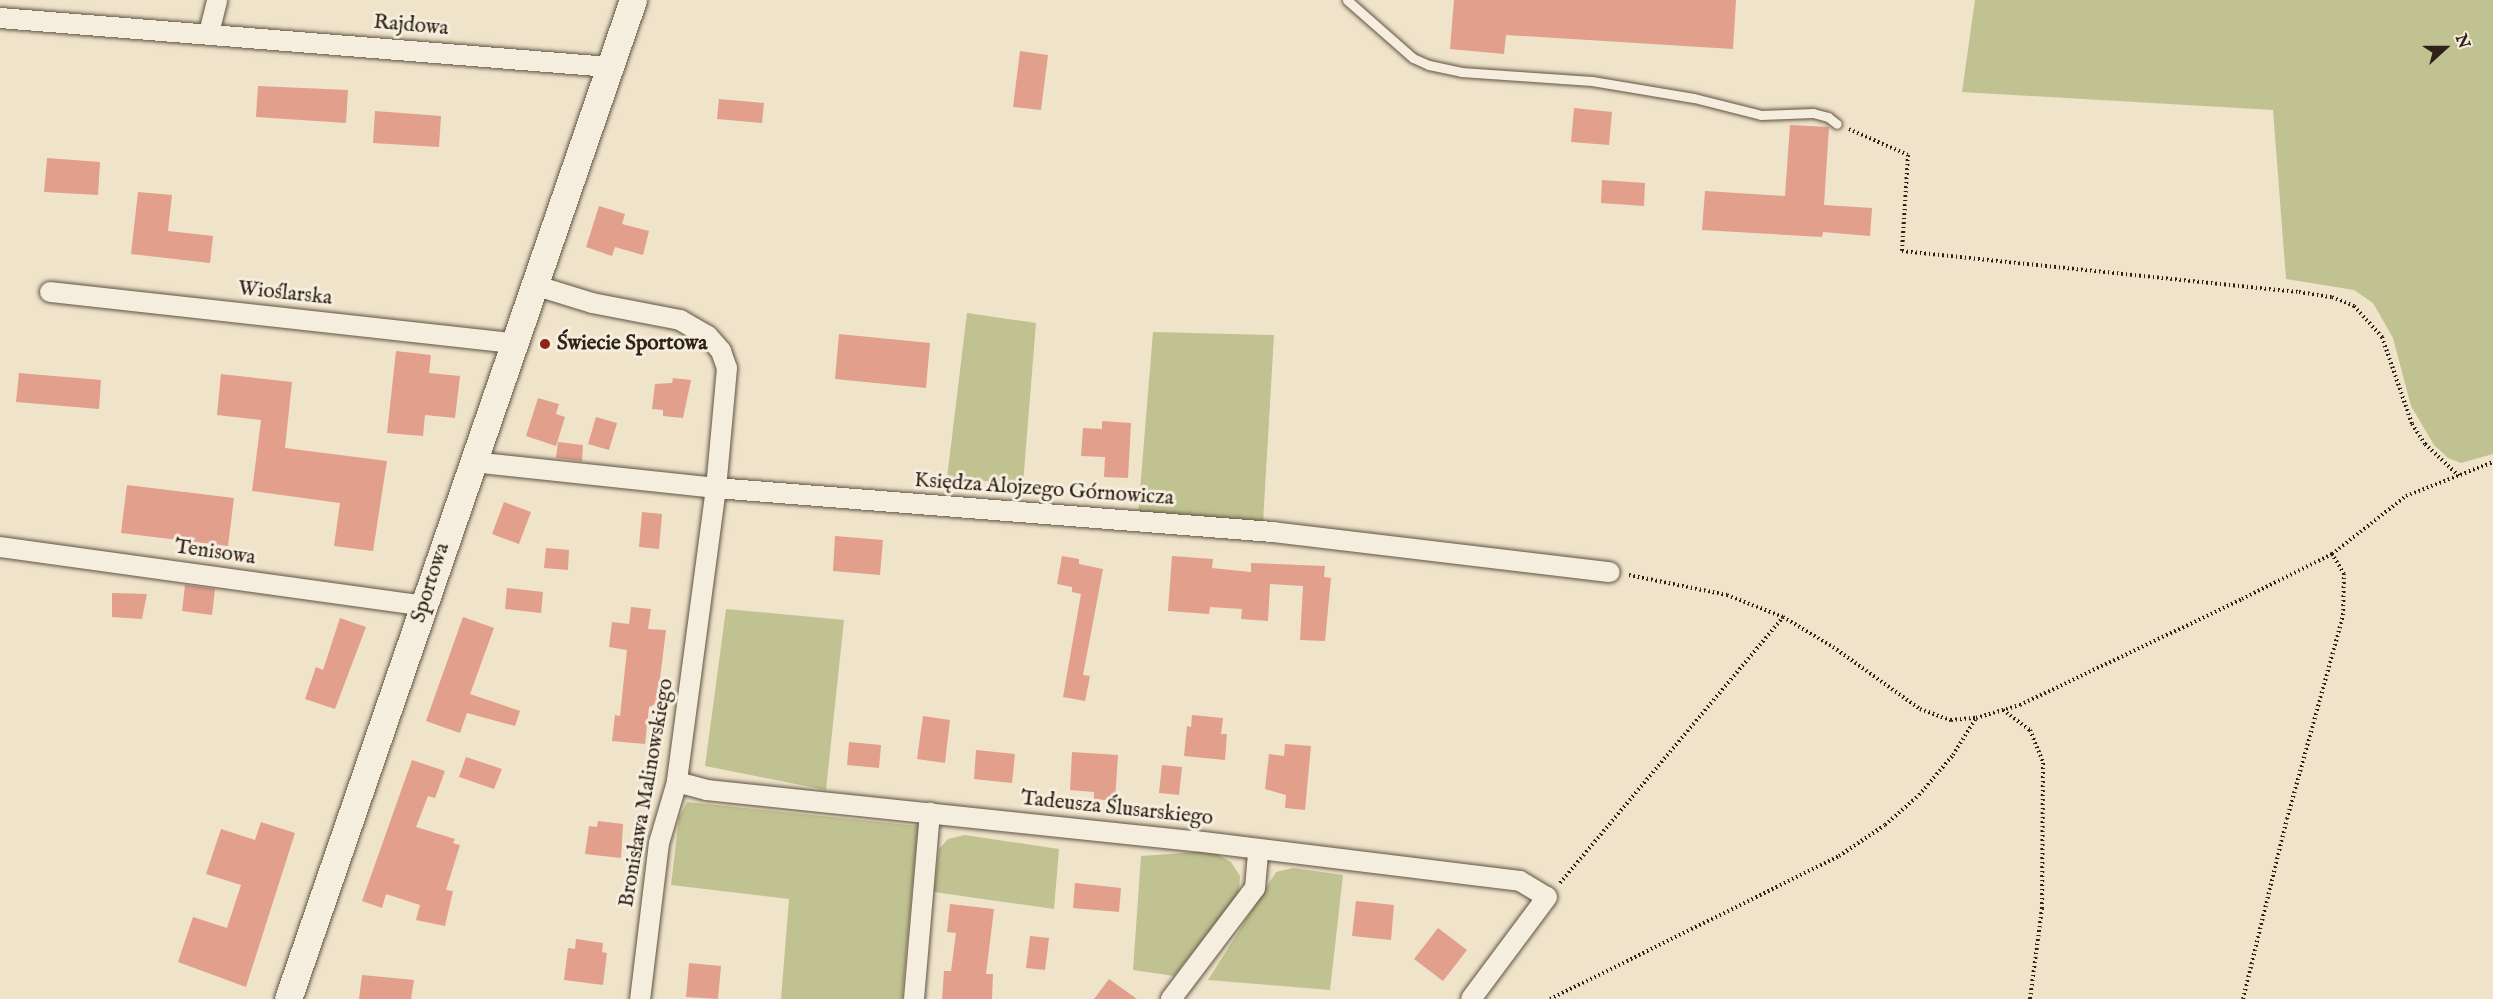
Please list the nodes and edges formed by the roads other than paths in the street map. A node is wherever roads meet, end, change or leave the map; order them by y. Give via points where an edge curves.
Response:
1 (217, 0) edge
2 (633, 0) edge
3 (1347, 0) edge
4 (0, 18) edge
5 (209, 33) junction
6 (609, 67) junction
7 (1837, 124) road end
8 (534, 285) junction
9 (50, 292) dead end
10 (514, 343) junction
11 (473, 462) junction
12 (716, 488) junction
13 (0, 547) edge
14 (1610, 572) road end
15 (424, 606) junction
16 (677, 782) junction
17 (930, 813) junction
18 (1258, 850) junction
19 (288, 999) edge
20 (640, 999) edge
21 (914, 999) edge
22 (1171, 999) edge
23 (1471, 999) edge

1 - 5 street
2 - 6 street, Sportowa
3 - 7 lane via 1413,58 1429,65 1461,72 1592,81 1694,98 1761,115 1813,113
4 - 5 street, Rajdowa
5 - 6 street, Rajdowa
6 - 8 street, Sportowa
8 - 10 street, Sportowa
8 - 12 street, Bronisława Malinowskiego via 592,303 680,320 708,336 721,351 727,368
9 - 10 street, Wioślarska
10 - 11 street, Sportowa
11 - 12 street, Księdza Alojzego Górnowicza
11 - 15 street, Sportowa
12 - 14 street, Księdza Alojzego Górnowicza via 1273,532
12 - 16 street, Bronisława Malinowskiego
13 - 15 street, Tenisowa
15 - 19 street, Sportowa
16 - 17 street, Tadeusza Ślusarskiego via 707,790
16 - 20 street, Bronisława Malinowskiego via 659,843
17 - 18 street, Tadeusza Ślusarskiego
17 - 21 street
18 - 22 street via 1255,888
18 - 23 street, Tadeusza Ślusarskiego via 1520,881 1547,897

